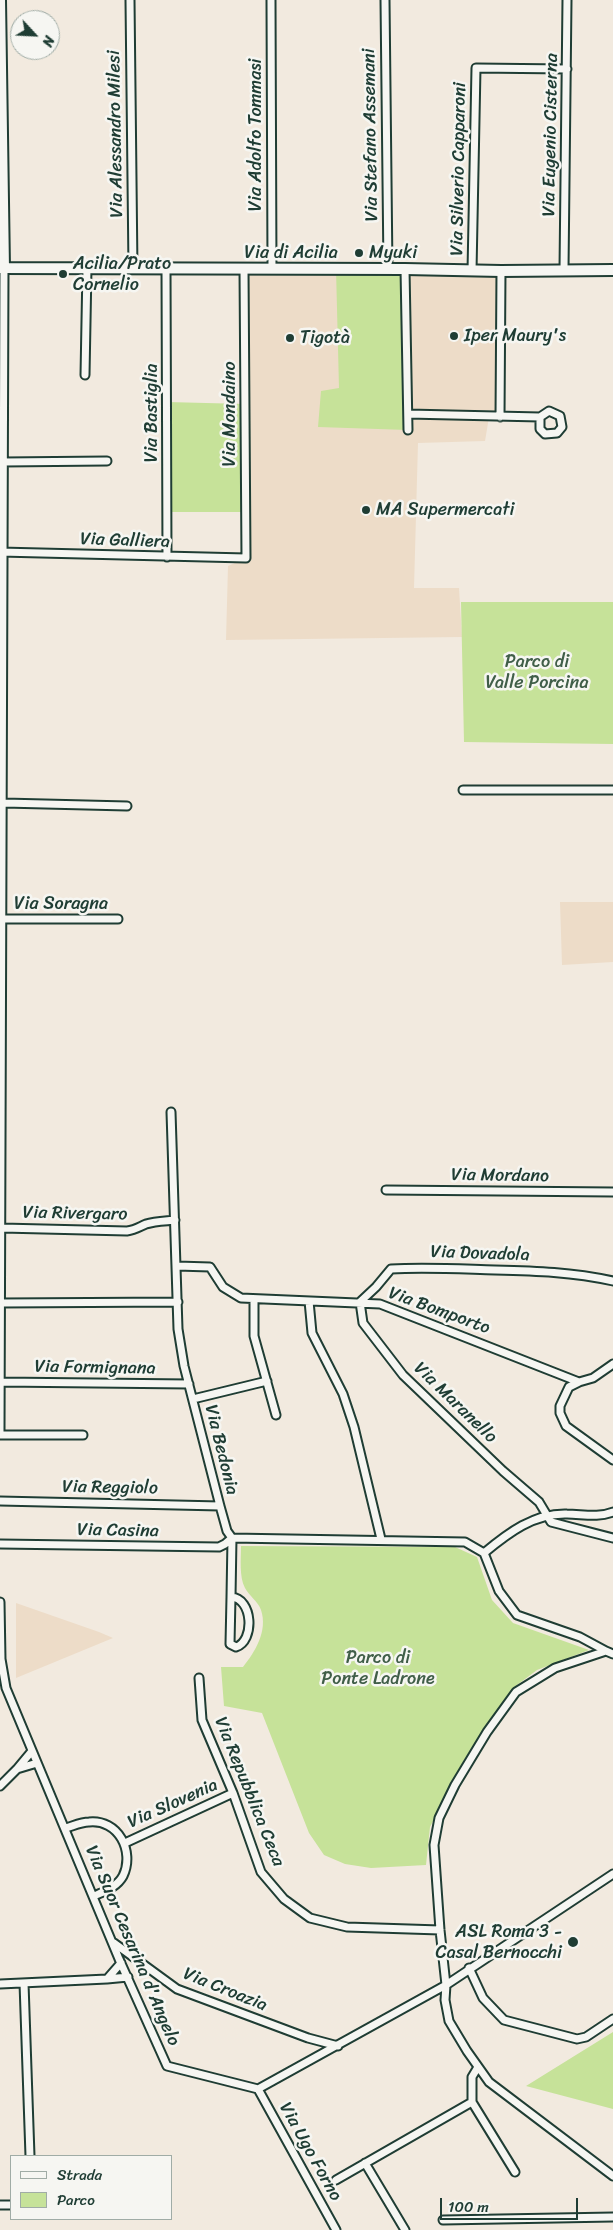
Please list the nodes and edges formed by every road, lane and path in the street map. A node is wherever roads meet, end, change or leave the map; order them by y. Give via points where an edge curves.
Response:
1 (0, 0) edge
2 (130, 0) edge
3 (271, 0) edge
4 (384, 0) edge
5 (567, 0) edge
6 (567, 69) junction
7 (1, 78) edge
8 (2, 268) edge
9 (88, 268) junction
10 (133, 268) junction
11 (166, 269) junction
12 (244, 269) junction
13 (272, 269) junction
14 (388, 269) junction
15 (405, 269) junction
16 (564, 270) junction
17 (613, 270) edge
18 (472, 271) junction
19 (501, 272) junction
20 (2, 305) edge
21 (2, 359) edge
22 (85, 375) dead end
23 (2, 409) edge
24 (408, 414) junction
25 (500, 417) junction
26 (540, 417) dead end
27 (408, 430) dead end
28 (107, 461) dead end
29 (3, 462) junction
30 (2, 552) edge
31 (167, 558) junction
32 (246, 558) joint
33 (2, 741) edge
34 (463, 790) dead end
35 (613, 790) edge
36 (4, 803) junction
37 (126, 806) dead end
38 (2, 870) edge
39 (3, 919) junction
40 (118, 919) dead end
41 (1, 1064) edge
42 (170, 1112) dead end
43 (1, 1164) edge
44 (386, 1190) dead end
45 (613, 1192) edge
46 (176, 1220) junction
47 (2, 1228) junction
48 (177, 1266) junction
49 (613, 1281) edge
50 (254, 1300) junction
51 (309, 1301) junction
52 (178, 1302) junction
53 (360, 1302) junction
54 (1, 1303) edge
55 (613, 1364) edge
56 (267, 1381) junction
57 (1, 1382) junction
58 (579, 1382) junction
59 (189, 1384) junction
60 (193, 1399) junction
61 (276, 1415) dead end
62 (0, 1434) edge
63 (83, 1435) dead end
64 (613, 1460) edge
65 (0, 1500) edge
66 (220, 1506) junction
67 (613, 1512) edge
68 (546, 1514) junction
69 (232, 1538) junction
70 (613, 1538) edge
71 (382, 1539) junction
72 (0, 1544) edge
73 (484, 1553) junction
74 (231, 1597) junction
75 (0, 1602) edge
76 (609, 1653) edge
77 (199, 1678) dead end
78 (32, 1751) junction
79 (37, 1763) junction
80 (17, 1769) junction
81 (0, 1786) edge
82 (234, 1793) junction
83 (66, 1828) junction
84 (125, 1843) junction
85 (613, 1874) edge
86 (94, 1896) junction
87 (440, 1930) junction
88 (112, 1941) junction
89 (121, 1963) junction
90 (469, 1968) junction
91 (128, 1977) junction
92 (107, 1979) junction
93 (24, 1983) junction
94 (0, 1984) edge
95 (446, 1985) junction
96 (613, 2019) edge
97 (338, 2046) junction
98 (478, 2067) junction
99 (258, 2089) junction
100 (472, 2102) junction
101 (30, 2155) edge
102 (365, 2163) junction
103 (515, 2172) dead end
104 (613, 2176) edge
105 (336, 2180) dead end
106 (613, 2217) edge
107 (443, 2220) dead end
108 (336, 2230) edge
109 (405, 2230) edge

1 - 7 street
2 - 10 street, Via Alessandro Milesi
3 - 13 street, Via Adolfo Tommasi
4 - 14 street, Via Stefano Assemani
5 - 6 street, Via Eugenio Cisterna
6 - 16 street, Via Eugenio Cisterna
6 - 18 street, Via Silverio Capparoni via 476,68
7 - 8 street
8 - 9 street, Via di Acilia
8 - 20 street
9 - 10 street, Via di Acilia
9 - 22 street
10 - 11 street, Via di Acilia
11 - 12 street, Via di Acilia
11 - 31 street, Via Bastiglia
12 - 13 street, Via di Acilia
12 - 32 street, Via Mondaino
13 - 14 street, Via di Acilia
14 - 15 street, Via di Acilia
15 - 18 street, Via di Acilia
15 - 24 street
16 - 17 street, Via di Acilia
16 - 19 street, Via di Acilia
18 - 19 street, Via di Acilia
19 - 25 street
20 - 21 street
21 - 23 street
23 - 29 street
24 - 25 street
24 - 27 street
25 - 26 street
28 - 29 street
29 - 30 street
30 - 31 street, Via Galliera
30 - 33 street
31 - 32 street, Via Galliera
33 - 36 street
34 - 35 street
36 - 37 street
36 - 38 street
38 - 39 street
39 - 40 street, Via Soragna
39 - 41 street
41 - 43 street
42 - 46 street, Via Bedonia
43 - 47 street
44 - 45 street, Via Mordano
46 - 47 street, Via Rivergaro via 145,1224 138,1230 127,1231
46 - 48 street, Via Bedonia
47 - 54 street
48 - 50 street, Via Bomporto via 210,1267 223,1287 241,1298
48 - 52 street, Via Bedonia
49 - 53 street, Via Dovadola via 580,1273 550,1271 391,1269
50 - 51 street, Via Bomporto
50 - 56 street via 254,1336
51 - 53 street, Via Bomporto
51 - 71 street via 312,1333 340,1387 354,1427
52 - 54 street
52 - 59 street, Via Bedonia via 178,1329
53 - 58 street, Via Bomporto via 380,1304
53 - 68 street, Via Maranello via 363,1323 403,1376 539,1502
54 - 57 street
55 - 58 street via 593,1378
56 - 60 street
56 - 61 street
57 - 59 street, Via Formignana
57 - 62 street
58 - 64 street via 564,1395 560,1413 566,1426
59 - 60 street, Via Bedonia
60 - 66 street, Via Bedonia
62 - 63 street
65 - 66 street, Via Reggiolo
66 - 69 street, Via Bedonia
67 - 68 street
68 - 70 street via 551,1522
68 - 73 street via 517,1528
69 - 71 street
69 - 72 street, Via Casina via 219,1547
69 - 74 street
71 - 73 street via 465,1542
73 - 76 street via 499,1591 517,1614 526,1620 580,1637
74 - 74 street via 230,1644 236,1647 244,1641 249,1624 247,1610 241,1601
75 - 78 street, Via Suor Cesarina d'Angelo via 1,1659 6,1688
76 - 87 street via 555,1668 516,1692 487,1732 439,1818 434,1846
77 - 82 street, Via Repubblica Ceca via 202,1720
78 - 79 street, Via Suor Cesarina d'Angelo
78 - 80 street
79 - 80 street
79 - 83 street, Via Suor Cesarina d'Angelo
80 - 81 street
82 - 84 street, Via Slovenia
82 - 87 street, Via Repubblica Ceca via 261,1872 284,1899 310,1918 347,1927
83 - 84 street, Via Slovenia via 89,1822 107,1824
83 - 86 street, Via Suor Cesarina d'Angelo
84 - 86 street, Via Slovenia via 122,1877 113,1888
85 - 90 street
86 - 88 street, Via Suor Cesarina d'Angelo
87 - 95 street
88 - 89 street, Via Suor Cesarina d'Angelo
88 - 97 street, Via Croazia via 177,1989
89 - 91 street, Via Suor Cesarina d'Angelo
89 - 92 street
90 - 95 street
90 - 96 street via 483,1998 504,2020 577,2039 586,2037
91 - 92 street
91 - 99 street, Via Suor Cesarina d'Angelo via 167,2066
92 - 93 street
93 - 94 street
93 - 101 street
95 - 97 street
95 - 98 street via 449,2021
97 - 99 street
98 - 100 street via 472,2077
98 - 104 street via 489,2082
99 - 108 street, Via Ugo Forno
100 - 102 street
100 - 103 street
102 - 105 street
102 - 109 street
106 - 107 street

